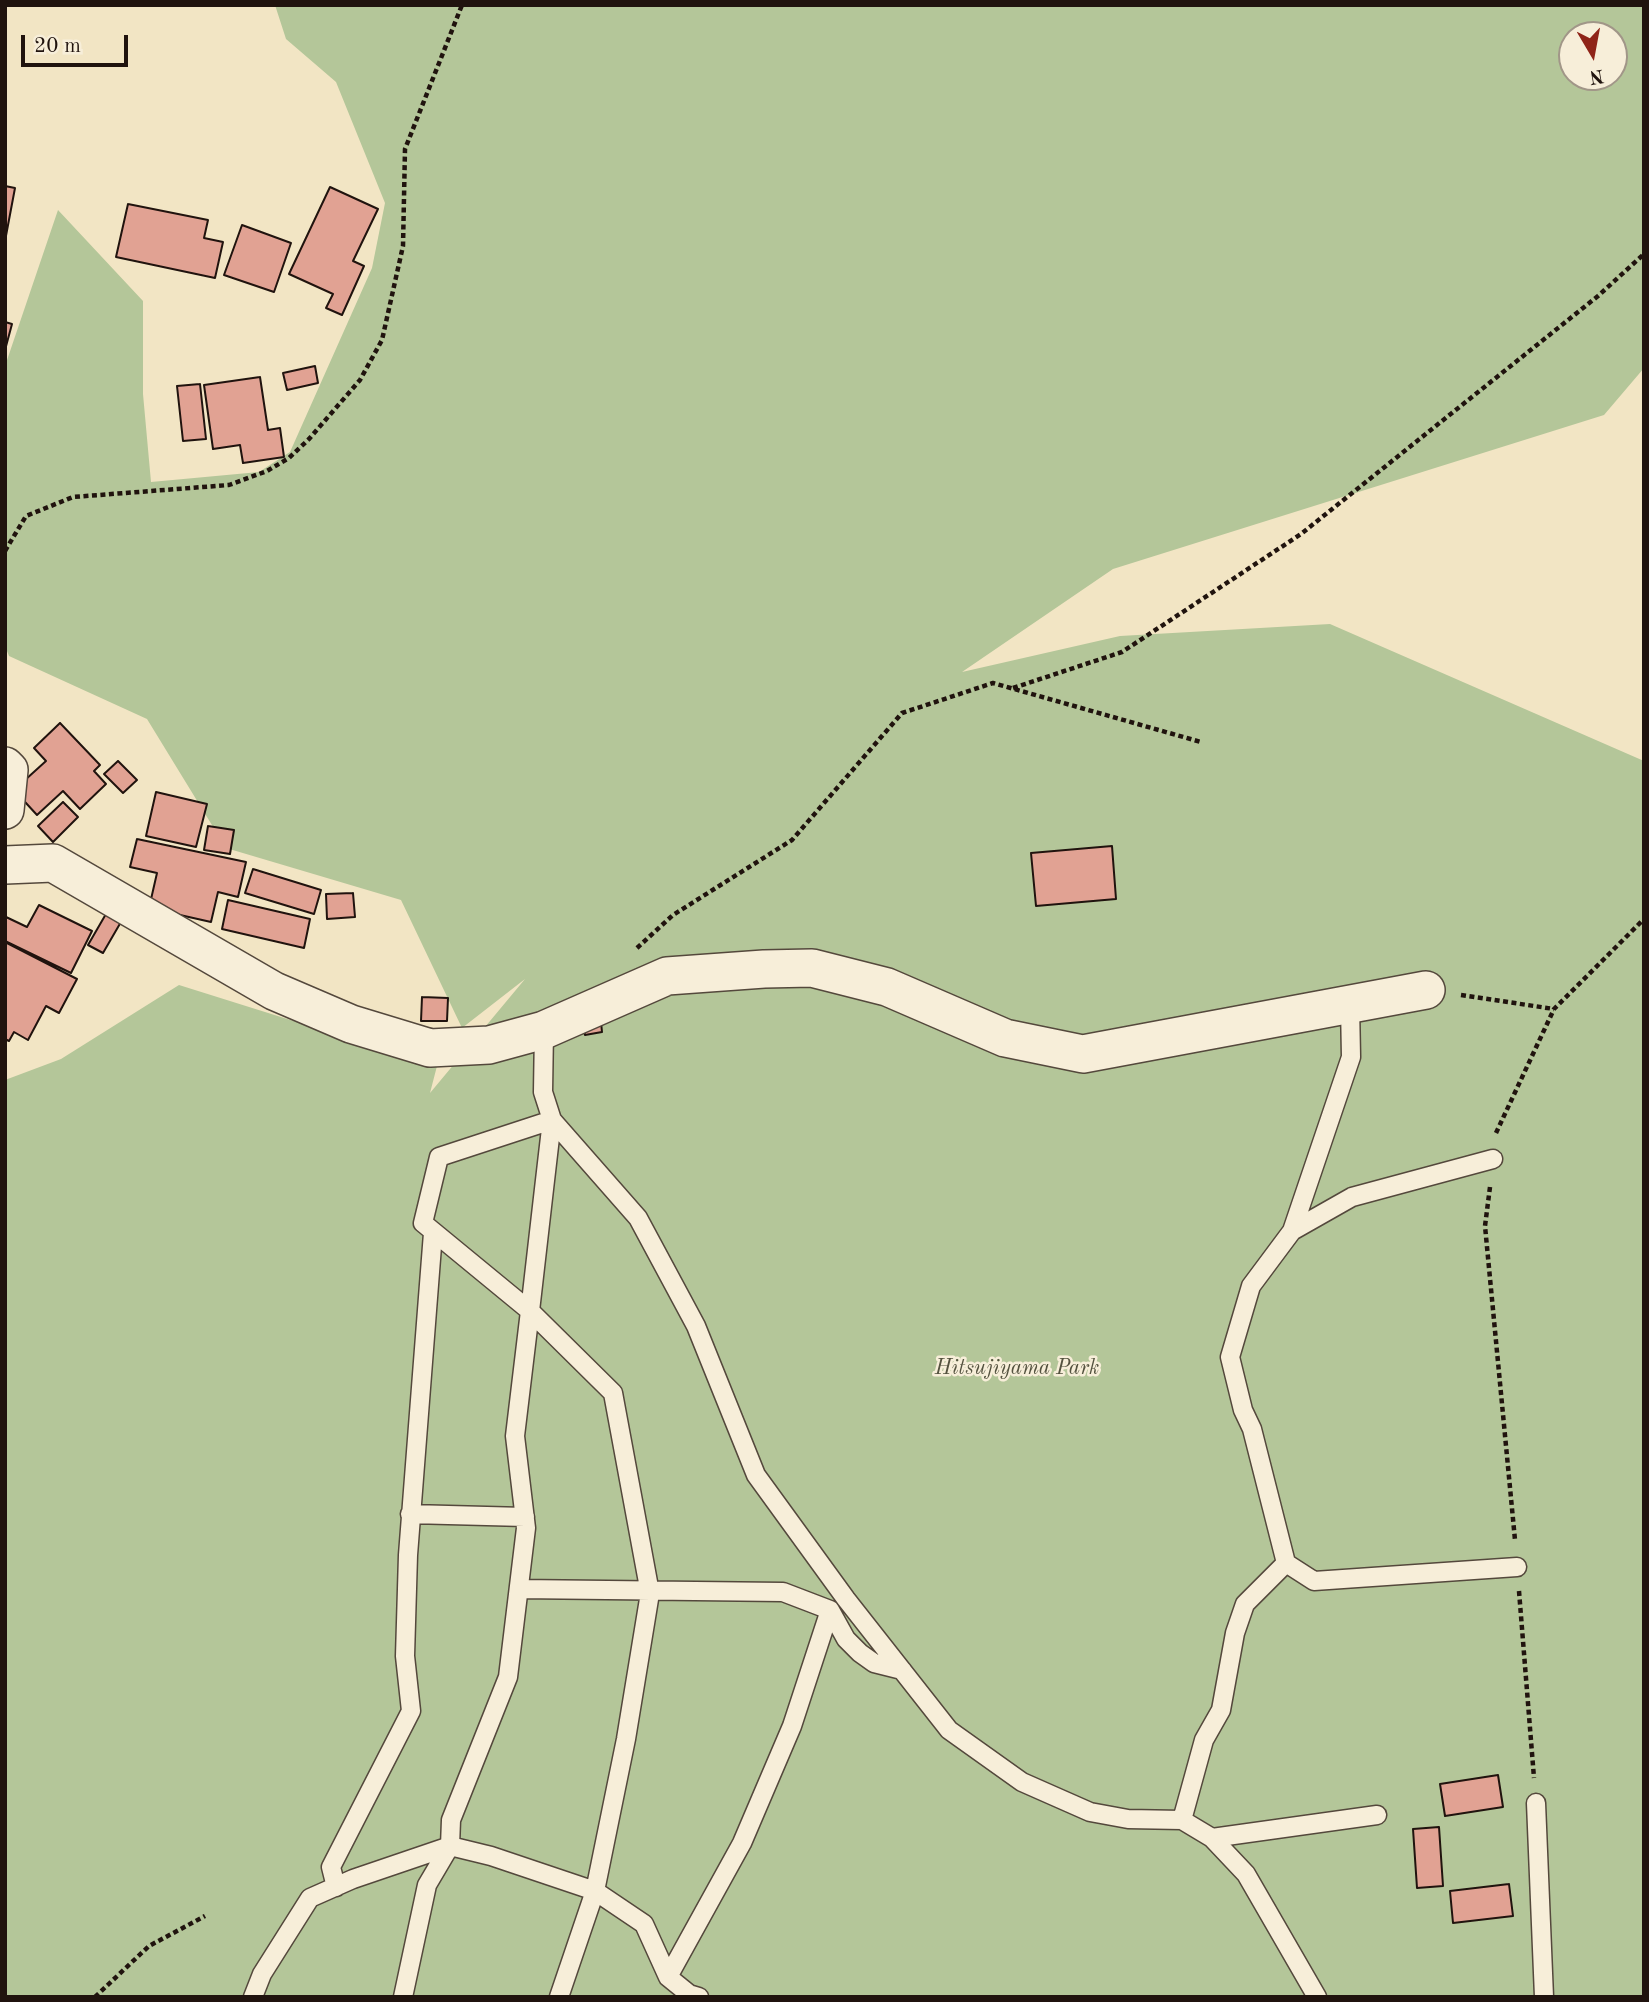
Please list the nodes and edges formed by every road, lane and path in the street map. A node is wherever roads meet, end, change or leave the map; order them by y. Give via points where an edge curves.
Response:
1 (462, 5) edge
2 (1644, 254) edge
3 (5, 551) edge
4 (1012, 688) junction
5 (1201, 742) dead end
6 (5, 766) edge
7 (5, 810) edge
8 (5, 866) edge
9 (1644, 919) edge
10 (634, 951) dead end
11 (1426, 990) joint
12 (1350, 1005) junction
13 (1554, 1009) junction
14 (544, 1030) junction
15 (552, 1121) junction
16 (1493, 1159) junction
17 (1292, 1231) junction
18 (433, 1233) junction
19 (530, 1311) junction
20 (410, 1514) junction
21 (525, 1517) junction
22 (1286, 1563) junction
23 (1517, 1567) junction
24 (519, 1589) junction
25 (650, 1593) junction
26 (830, 1610) junction
27 (902, 1670) junction
28 (1536, 1803) joint
29 (1377, 1815) dead end
30 (1182, 1821) junction
31 (1212, 1839) junction
32 (450, 1846) junction
33 (336, 1886) junction
34 (595, 1891) junction
35 (205, 1916) dead end
36 (668, 1977) junction
37 (692, 1996) edge
38 (94, 1997) edge
39 (253, 1997) edge
40 (403, 1997) edge
41 (559, 1997) edge
42 (1317, 1997) edge
43 (1545, 1997) edge

1 - 3 path via 405,149 403,246 382,340 360,380 309,439 267,471 229,485 72,497 26,516
2 - 4 path via 1301,534 1122,652
4 - 5 path
4 - 10 path via 993,683 902,713 792,840 673,915
6 - 7 street via 9,770
8 - 14 street via 53,863 274,991 351,1024 430,1048 489,1045
9 - 13 path
11 - 12 street
11 - 13 path
12 - 14 street via 1083,1054 1005,1038 874,984 812,968 764,969 667,976
12 - 17 lane via 1351,1057
13 - 16 path via 1497,1126
14 - 15 lane via 543,1092
15 - 18 lane via 439,1157 423,1223
15 - 19 lane
15 - 27 lane via 638,1217 696,1326 756,1475
16 - 17 lane via 1352,1197
16 - 23 path via 1485,1226
17 - 22 lane via 1251,1286 1230,1357
18 - 19 lane
18 - 20 lane
19 - 21 lane via 516,1436
19 - 25 lane via 612,1393
20 - 21 lane
20 - 33 lane via 405,1656 411,1711 331,1867
21 - 24 lane
22 - 23 lane via 1314,1581
22 - 30 lane via 1245,1604 1235,1633 1222,1710 1204,1740
23 - 28 path
24 - 25 lane
24 - 32 lane via 508,1677 451,1821
25 - 26 lane via 783,1592
25 - 34 lane
26 - 27 lane via 860,1653 874,1663
26 - 36 lane via 792,1726 742,1843
27 - 30 lane via 949,1730 1022,1782 1090,1812
28 - 43 lane
29 - 31 lane
30 - 31 lane
31 - 42 lane via 1246,1874
32 - 33 lane
32 - 34 lane
32 - 40 lane via 427,1885
33 - 39 lane via 310,1898 262,1974
34 - 36 lane via 644,1924
34 - 41 lane
35 - 38 path via 149,1947
36 - 37 lane

